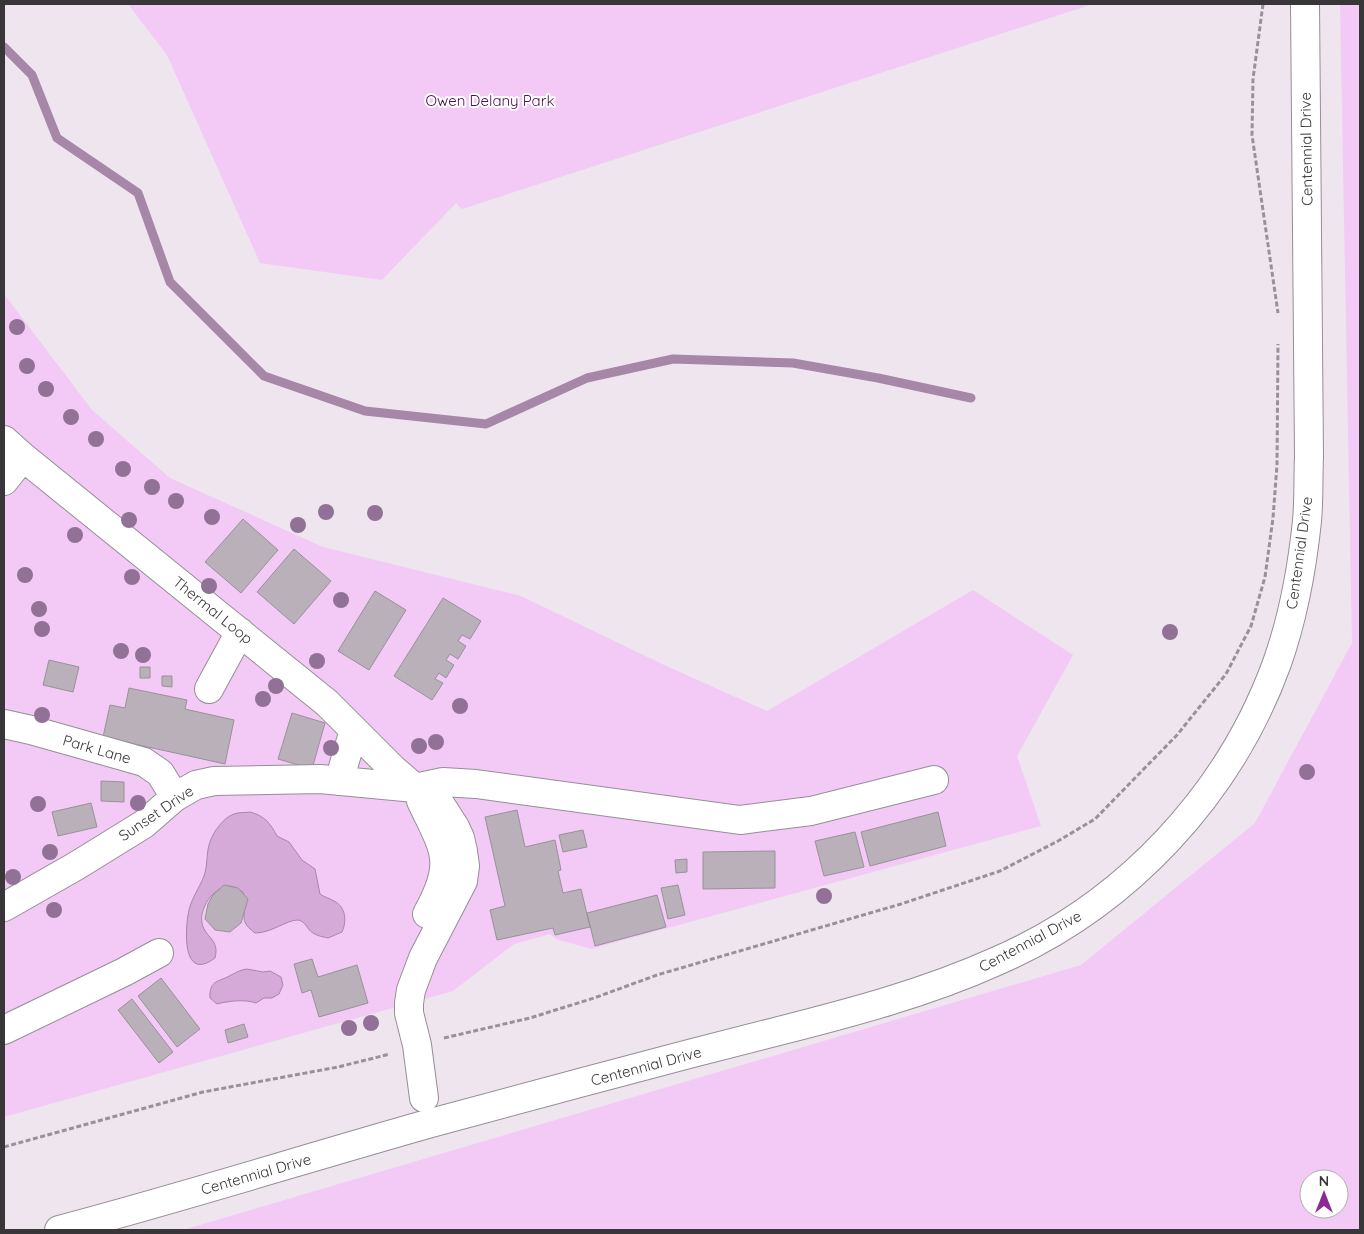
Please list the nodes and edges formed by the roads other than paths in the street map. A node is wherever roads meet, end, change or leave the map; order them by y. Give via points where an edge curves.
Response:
1 (1305, 4) edge
2 (13, 448) edge
3 (4, 481) edge
4 (240, 632) junction
5 (209, 689) dead end
6 (4, 724) edge
7 (354, 730) junction
8 (934, 780) dead end
9 (339, 781) junction
10 (415, 788) junction
11 (175, 797) junction
12 (4, 907) edge
13 (158, 953) dead end
14 (4, 1030) edge
15 (427, 1110) junction
16 (89, 1226) edge
17 (59, 1230) edge

1 - 15 main road, Centennial Drive via 1307,520 1296,595 1277,662 1251,723 1217,781 1174,835 1127,880 1072,922 1000,960 929,988 839,1016 648,1065
2 - 3 main road
2 - 4 main road, Thermal Loop
4 - 5 main road
4 - 7 main road, Thermal Loop via 327,703
6 - 11 main road, Park Lane via 144,762 160,773
7 - 9 main road
7 - 10 main road, Thermal Loop
8 - 10 main road, Sunset Drive via 811,811 740,820 476,784 443,782
9 - 10 main road, Sunset Drive
9 - 11 main road, Sunset Drive via 214,781 196,785
10 - 15 main road via 441,844 446,865 434,902 398,970 396,1009 405,1049
11 - 12 main road, Sunset Drive via 144,824
13 - 14 main road
15 - 16 main road, Centennial Drive
16 - 17 main road, Centennial Drive

